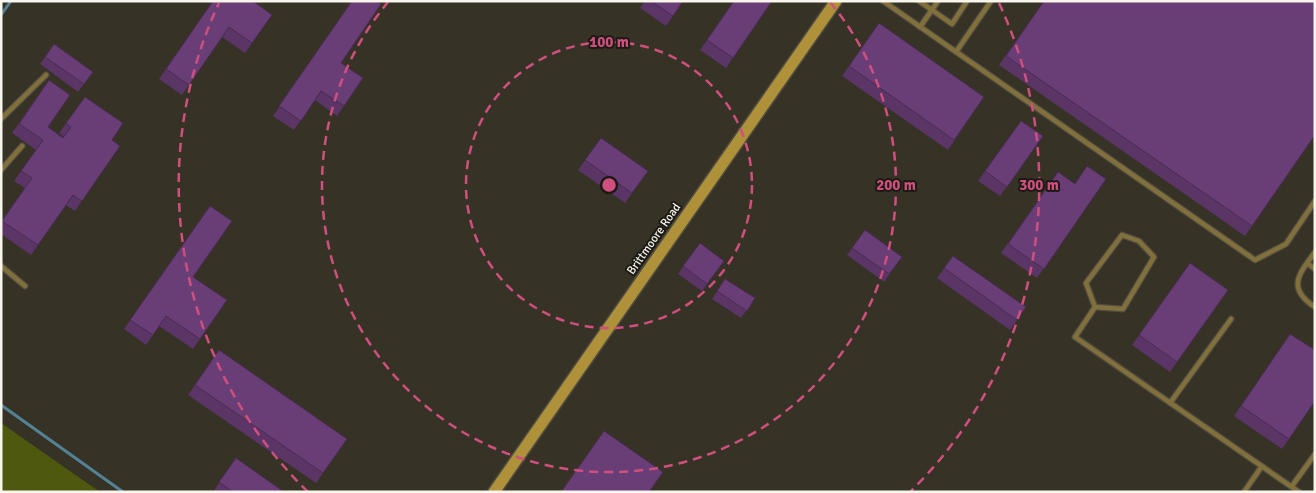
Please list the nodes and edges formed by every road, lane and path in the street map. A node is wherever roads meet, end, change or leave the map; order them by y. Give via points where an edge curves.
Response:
1 (836, 1) edge
2 (883, 1) edge
3 (919, 1) edge
4 (938, 1) edge
5 (967, 1) edge
6 (991, 1) edge
7 (932, 10) junction
8 (920, 27) junction
9 (956, 52) junction
10 (46, 76) dead end
11 (1, 118) edge
12 (22, 146) dead end
13 (1, 170) edge
14 (1315, 200) edge
15 (1315, 252) edge
16 (1307, 263) junction
17 (1, 266) edge
18 (1315, 269) edge
19 (25, 286) dead end
20 (1095, 307) junction
21 (1315, 307) edge
22 (1231, 319) dead end
23 (1170, 403) junction
24 (1315, 454) edge
25 (1262, 466) junction
26 (1292, 486) junction
27 (494, 492) edge
28 (1244, 492) edge
29 (1299, 492) edge

1 - 27 main road, Brittmoore Road
2 - 8 lane
3 - 7 lane
4 - 7 lane
5 - 7 lane via 952,24
6 - 9 lane
7 - 8 lane
8 - 9 lane
9 - 14 lane via 1255,260 1286,244
10 - 11 lane
12 - 13 lane
15 - 16 lane
16 - 18 lane
16 - 21 lane via 1297,282 1303,299
17 - 19 lane
20 - 20 lane via 1123,309 1154,257 1139,242 1122,235 1086,283
20 - 23 lane via 1075,337
22 - 23 lane
23 - 25 lane
24 - 26 lane
25 - 26 lane
25 - 28 lane
26 - 29 lane

